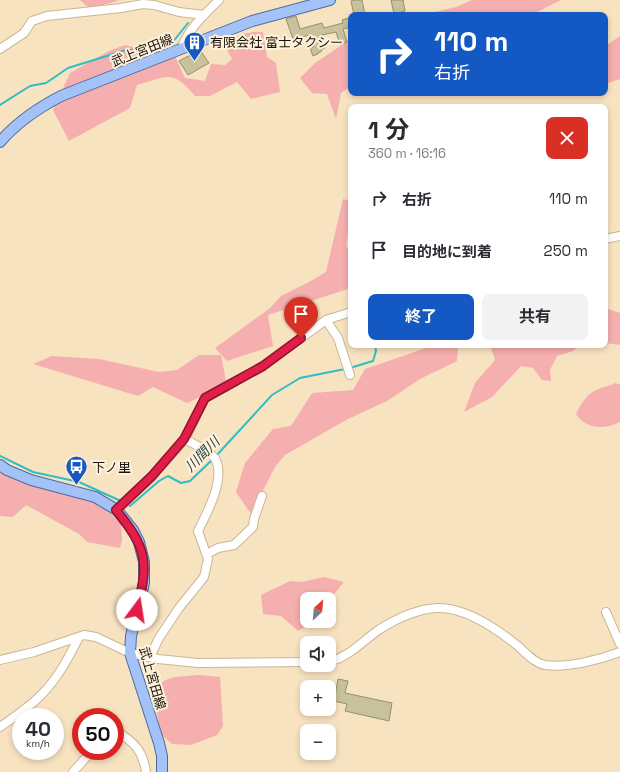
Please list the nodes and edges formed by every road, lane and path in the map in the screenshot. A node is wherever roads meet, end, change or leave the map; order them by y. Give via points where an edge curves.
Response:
1 (219, 0) edge
2 (330, 0) edge
3 (204, 15) junction
4 (182, 47) junction
5 (0, 49) edge
6 (0, 142) edge
7 (620, 236) edge
8 (608, 238) edge
9 (348, 313) edge
10 (326, 320) junction
11 (350, 375) dead end
12 (184, 439) junction
13 (0, 465) edge
14 (262, 496) dead end
15 (116, 510) junction
16 (207, 554) junction
17 (606, 612) dead end
18 (79, 637) junction
19 (620, 644) edge
20 (620, 652) edge
21 (130, 653) junction
22 (150, 657) junction
23 (0, 660) edge
24 (336, 660) edge
25 (300, 662) edge
26 (0, 727) edge
27 (124, 736) edge
28 (84, 760) edge
29 (73, 772) edge
30 (146, 772) edge
31 (162, 772) edge

1 - 3 street
2 - 4 main road, 武上宮田線 via 252,21
3 - 4 street via 185,38
3 - 5 street via 142,4 46,16 32,21 24,33
4 - 6 main road, 武上宮田線 via 38,108 19,122
7 - 8 street
9 - 10 street
10 - 11 street via 338,338
10 - 12 street via 263,366 205,398
12 - 15 street via 152,476
12 - 16 street via 208,452 215,459 219,476 208,512 198,531
13 - 15 main road, 武上宮田線 via 31,480 95,497
14 - 16 street via 252,527 234,545 218,548
15 - 21 main road, 武上宮田線 via 133,530 144,562 144,583 131,636
16 - 22 street via 204,577 163,632
17 - 19 street
18 - 21 street via 96,637
18 - 23 street
18 - 26 street via 66,662 42,694
20 - 24 street via 595,660 545,665 535,661 508,638 471,615 438,608 417,611 400,619 379,630 360,646
21 - 22 street
21 - 31 main road, 武上宮田線 via 159,743
22 - 25 street via 198,663
27 - 30 street via 144,759
28 - 29 street

